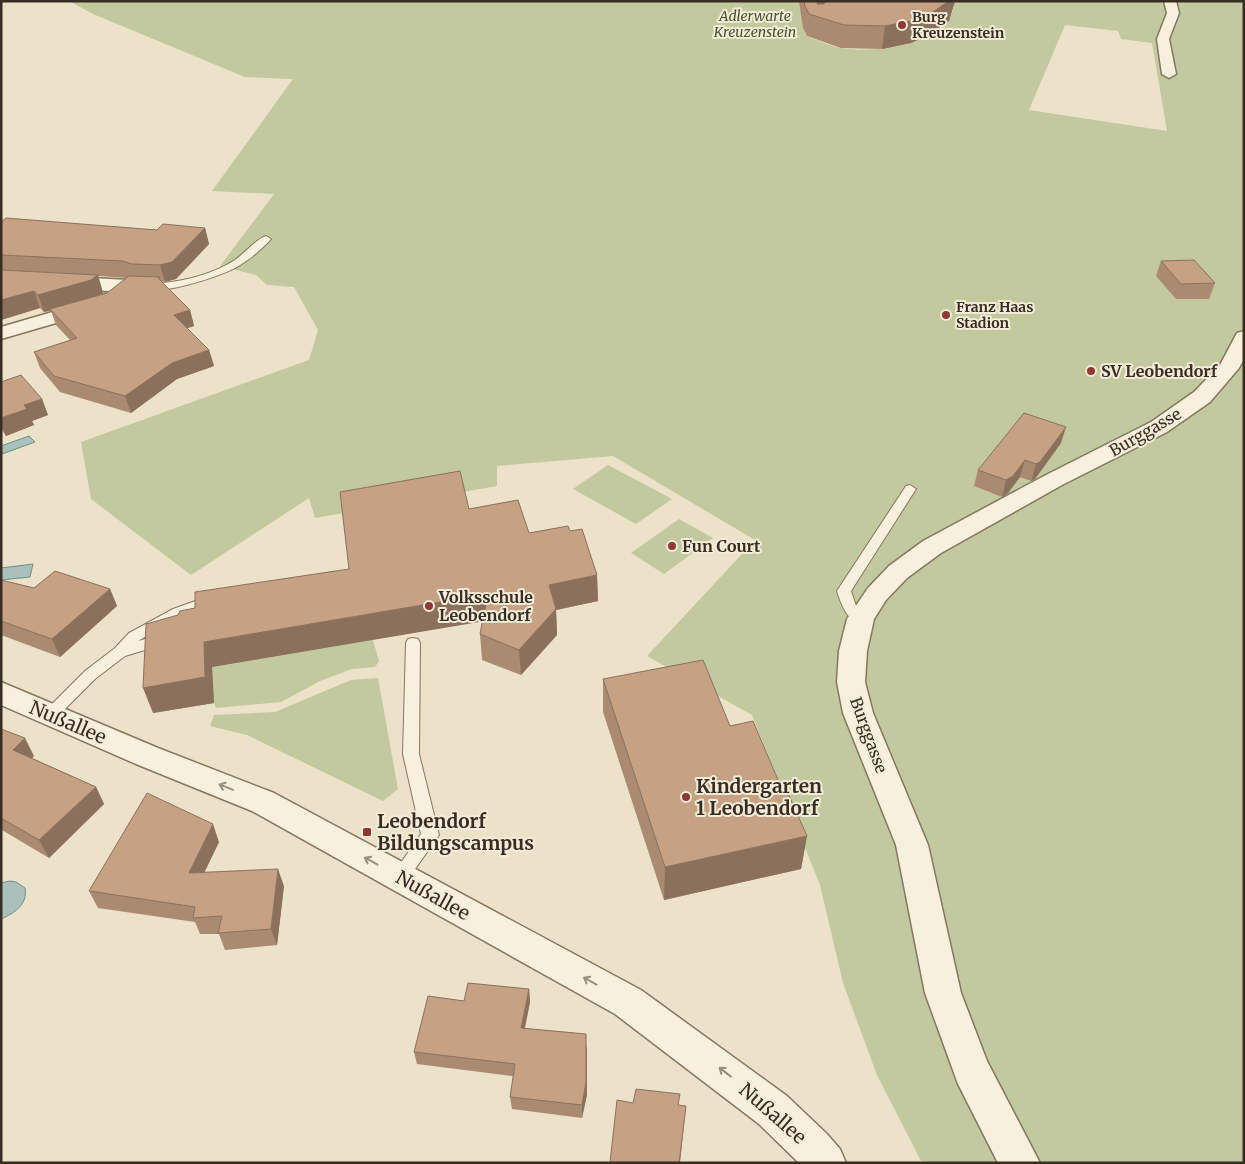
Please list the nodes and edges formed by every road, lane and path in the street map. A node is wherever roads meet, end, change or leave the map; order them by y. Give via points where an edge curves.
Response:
1 (1170, 1) edge
2 (1169, 74) dead end
3 (266, 239) dead end
4 (1, 279) edge
5 (128, 286) junction
6 (1, 333) edge
7 (1244, 337) edge
8 (910, 489) dead end
9 (225, 597) edge
10 (861, 619) junction
11 (175, 636) edge
12 (413, 642) dead end
13 (120, 652) junction
14 (1, 693) edge
15 (50, 715) junction
16 (400, 877) junction
17 (826, 1163) edge
18 (1020, 1163) edge

1 - 2 street via 1173,13 1163,39
3 - 5 lane via 224,270 165,287
4 - 5 street
5 - 6 street via 104,303
7 - 10 street, Burggasse via 1229,368 1202,397 1160,427 932,547 898,572 877,594
8 - 10 lane via 844,591 850,608
9 - 13 lane via 178,612 156,623 134,637
10 - 18 street, Burggasse via 853,651 851,682 858,713 912,845 943,993 972,1071
11 - 13 lane
12 - 16 lane via 412,754 430,835
13 - 15 lane via 90,675
14 - 15 street, Nußallee
16 -> 15 street, Nußallee via 263,802
17 -> 16 street, Nußallee via 773,1110 628,1002

